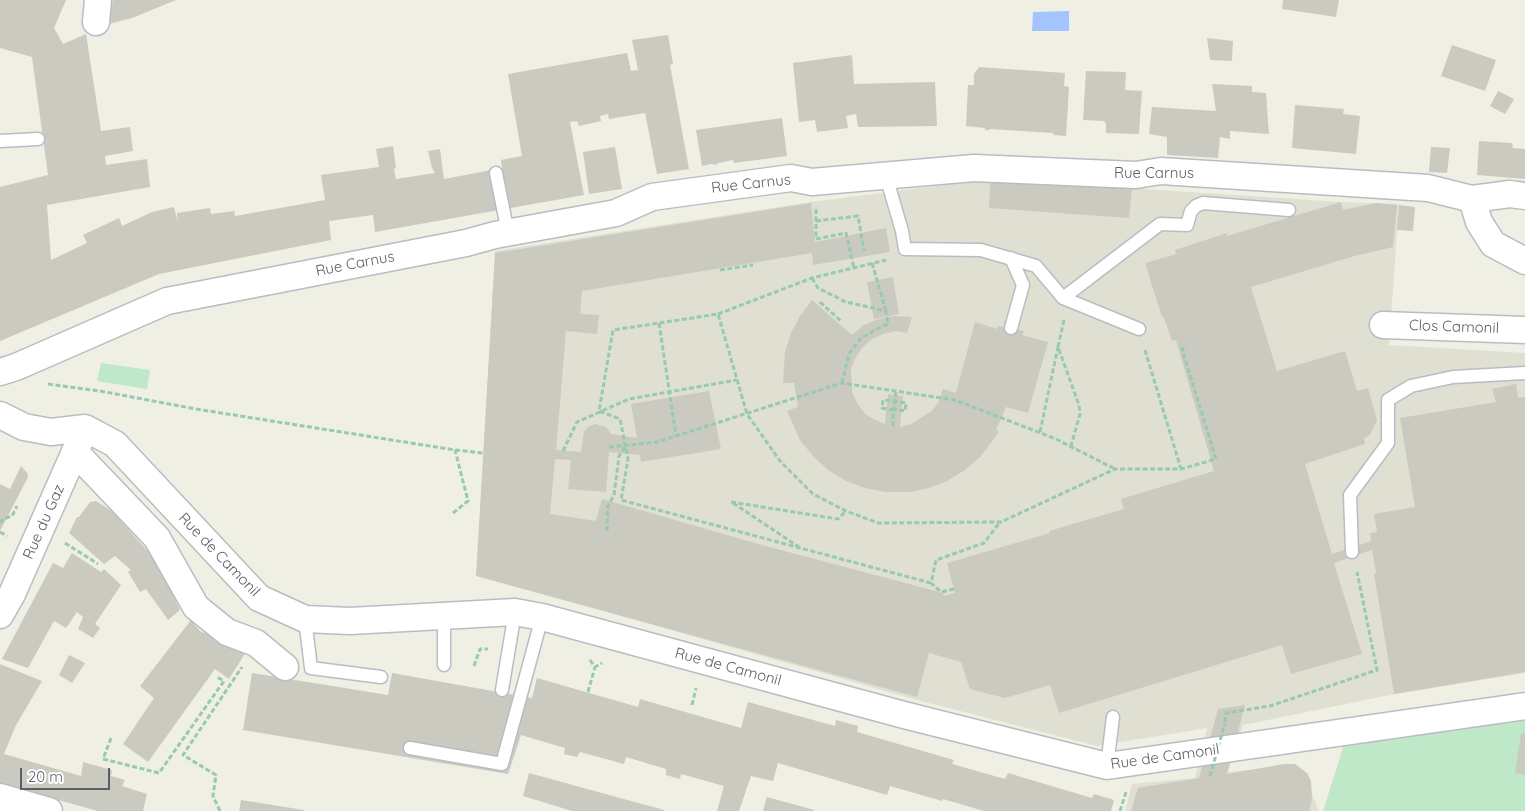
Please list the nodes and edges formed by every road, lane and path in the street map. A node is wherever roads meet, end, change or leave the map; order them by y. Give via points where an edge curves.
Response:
1 (38, 139) dead end
2 (0, 141) edge
3 (496, 173) dead end
4 (886, 176) junction
5 (1525, 196) edge
6 (1472, 199) junction
7 (816, 205) dead end
8 (1288, 210) dead end
9 (816, 221) junction
10 (508, 233) junction
11 (864, 251) dead end
12 (1011, 258) junction
13 (885, 260) dead end
14 (1525, 261) edge
15 (872, 263) junction
16 (750, 265) dead end
17 (854, 268) junction
18 (720, 270) dead end
19 (812, 278) junction
20 (1063, 298) junction
21 (820, 302) dead end
22 (886, 311) junction
23 (718, 314) junction
24 (842, 322) dead end
25 (659, 323) junction
26 (1383, 324) dead end
27 (1011, 328) dead end
28 (1062, 329) dead end
29 (1138, 329) joint
30 (1525, 330) edge
31 (1058, 347) junction
32 (1187, 347) dead end
33 (0, 372) edge
34 (1525, 373) edge
35 (737, 380) junction
36 (39, 383) dead end
37 (842, 383) junction
38 (669, 392) junction
39 (896, 392) junction
40 (599, 411) junction
41 (747, 414) junction
42 (0, 415) edge
43 (893, 426) dead end
44 (85, 428) junction
45 (1040, 432) junction
46 (676, 436) junction
47 (625, 446) junction
48 (1071, 446) junction
49 (609, 447) dead end
50 (455, 450) junction
51 (563, 451) dead end
52 (76, 453) junction
53 (483, 453) dead end
54 (1115, 469) junction
55 (1181, 469) junction
56 (21, 500) dead end
57 (846, 511) junction
58 (453, 513) dead end
59 (1001, 522) junction
60 (0, 523) edge
61 (607, 531) dead end
62 (65, 543) dead end
63 (802, 549) junction
64 (1352, 552) joint
65 (98, 564) dead end
66 (931, 583) junction
67 (954, 589) dead end
68 (515, 612) junction
69 (0, 615) edge
70 (444, 616) junction
71 (542, 617) junction
72 (305, 619) junction
73 (492, 649) dead end
74 (597, 661) dead end
75 (444, 664) dead end
76 (474, 666) dead end
77 (242, 667) dead end
78 (285, 667) dead end
79 (218, 677) dead end
80 (381, 677) dead end
81 (502, 690) dead end
82 (588, 692) dead end
83 (1525, 706) edge
84 (1114, 717) dead end
85 (111, 738) dead end
86 (410, 748) dead end
87 (1107, 766) junction
88 (1210, 776) dead end
89 (0, 797) edge
90 (49, 811) edge
91 (220, 811) edge

1 - 2 lane
3 - 10 lane
4 - 6 street, Rue Carnus via 974,168 1136,174 1161,171 1428,188
4 - 10 street, Rue Carnus via 812,182 791,178 690,191 652,197 616,213
4 - 12 lane via 905,249 980,250
5 - 6 street, Rue Carnus via 1510,194
6 - 14 street via 1479,222 1493,244
7 - 9 path
8 - 20 lane via 1203,203 1191,211 1187,225 1160,224
9 - 11 path via 858,216
9 - 17 path via 816,239 846,233
10 - 33 street, Rue Carnus via 167,300
12 - 20 lane via 1036,266
12 - 27 lane via 1023,285
13 - 15 path
15 - 17 path
15 - 22 path
16 - 18 path
17 - 19 path
19 - 22 path via 818,288 846,302
19 - 23 path
20 - 29 lane
21 - 24 path
22 - 37 path via 888,324 860,338 849,354
23 - 25 path
23 - 35 path
25 - 38 path
25 - 40 path via 613,330
26 - 30 street, Clos Camonil
28 - 31 path
29 - 55 path
31 - 45 path
31 - 48 path via 1079,405 1080,414
32 - 55 path via 1182,349 1216,459
34 - 64 lane via 1453,377 1411,386 1388,400 1388,443 1350,495
35 - 38 path
35 - 41 path
36 - 50 path
37 - 39 path
37 - 41 path
38 - 40 path via 629,399
38 - 46 path
39 - 43 path via 895,401 883,400 882,408 893,410
39 - 45 path via 955,400
40 - 47 path via 620,419
40 - 51 path via 577,422
41 - 46 path
41 - 57 path via 780,460 813,494
42 - 44 street via 24,427 51,432
44 - 52 street, Rue du Gaz
44 - 72 street, Rue de Camonil via 115,444 259,598
45 - 48 path
46 - 47 path
47 - 49 path
47 - 61 path via 619,456 614,495 608,506
47 - 63 path via 628,460 621,500
48 - 54 path
50 - 53 path
50 - 58 path via 468,500
52 - 69 street, Rue du Gaz
52 - 78 street via 157,538 196,607 227,632 256,643
54 - 55 path
54 - 59 path
56 - 60 path via 12,516
57 - 59 path via 878,523
57 - 63 path via 838,519 731,502
59 - 66 path via 984,543 936,560
62 - 65 path
63 - 66 path
64 - 88 path, bridge via 1378,670 1270,706 1226,713
66 - 67 path via 941,592
68 - 70 street, Rue de Camonil
68 - 71 street, Rue de Camonil
68 - 81 lane
70 - 72 street, Rue de Camonil via 350,622
70 - 75 lane
71 - 86 lane via 502,764
71 - 87 street, Rue de Camonil
72 - 80 lane via 311,668
73 - 76 path via 480,649
74 - 82 path
77 - 91 path via 183,755 216,775 213,796
79 - 85 path via 224,681 159,773 103,759
83 - 87 street, Rue de Camonil
84 - 87 lane
89 - 90 street

